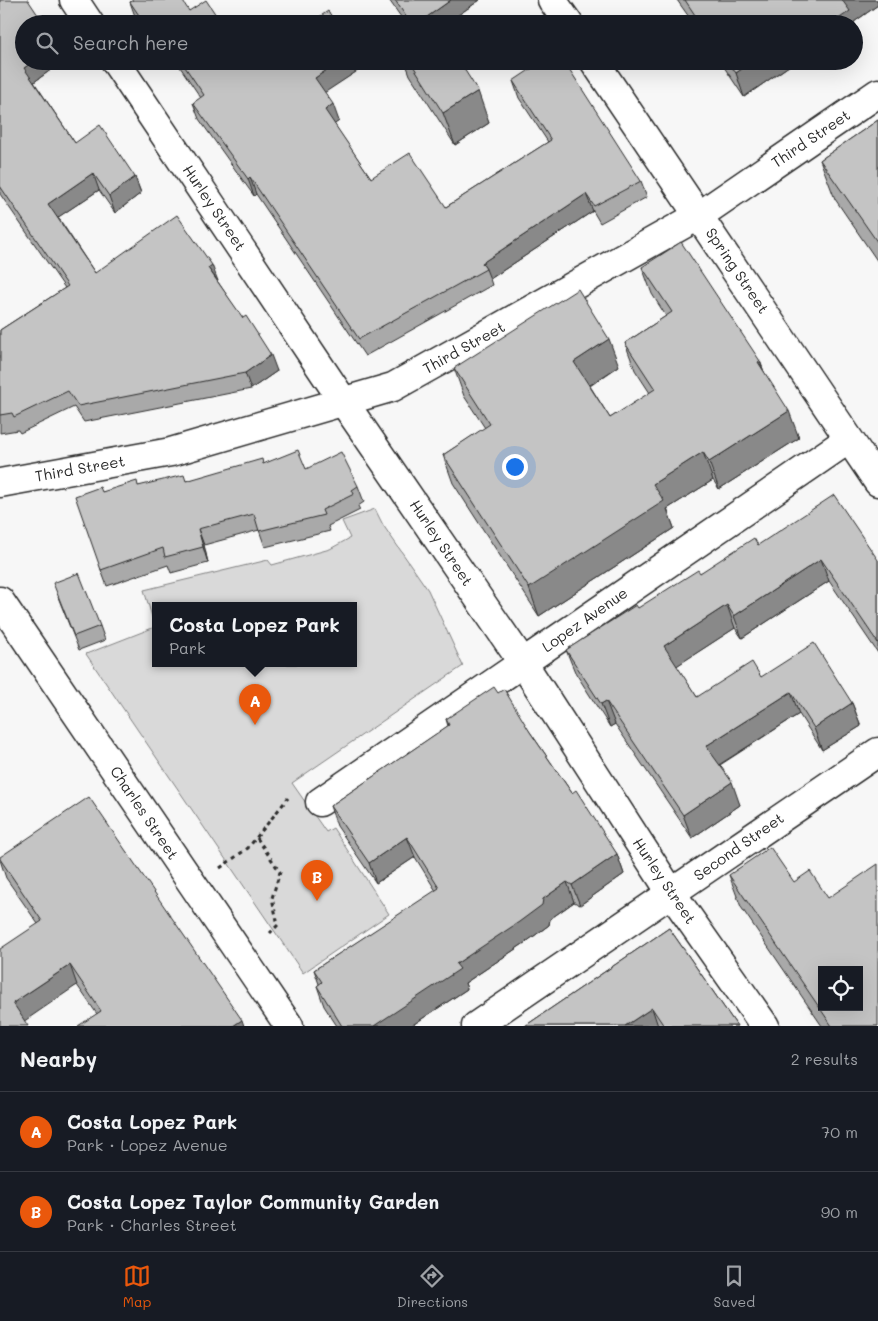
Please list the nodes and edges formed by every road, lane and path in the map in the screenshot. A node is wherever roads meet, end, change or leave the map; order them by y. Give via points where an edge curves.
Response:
1 (74, 0) edge
2 (552, 0) edge
3 (84, 15) edge
4 (563, 15) edge
5 (121, 70) edge
6 (600, 70) edge
7 (878, 93) edge
8 (700, 215) junction
9 (343, 401) junction
10 (849, 439) junction
11 (878, 482) edge
12 (0, 483) edge
13 (0, 601) edge
14 (523, 663) junction
15 (878, 752) edge
16 (320, 802) joint
17 (257, 838) junction
18 (194, 887) junction
19 (672, 894) junction
20 (270, 933) dead end
21 (289, 1026) edge
22 (476, 1026) edge
23 (765, 1026) edge

1 - 3 street
2 - 4 street
5 - 9 street, Hurley Street
6 - 8 street, Spring Street
7 - 8 street, Third Street
8 - 9 street, Third Street via 393,387
8 - 10 street, Spring Street
9 - 12 street, Third Street via 171,452
9 - 14 street, Hurley Street
10 - 11 street, Spring Street
10 - 14 street, Lopez Avenue
13 - 18 street, Charles Street
14 - 16 street, Lopez Avenue
14 - 19 street, Hurley Street
15 - 19 street, Second Street
16 - 17 path via 311,808 299,794 289,798
17 - 18 path
17 - 20 path via 280,872 272,898 278,925
18 - 21 street, Charles Street
19 - 22 street, Second Street
19 - 23 street, Hurley Street

